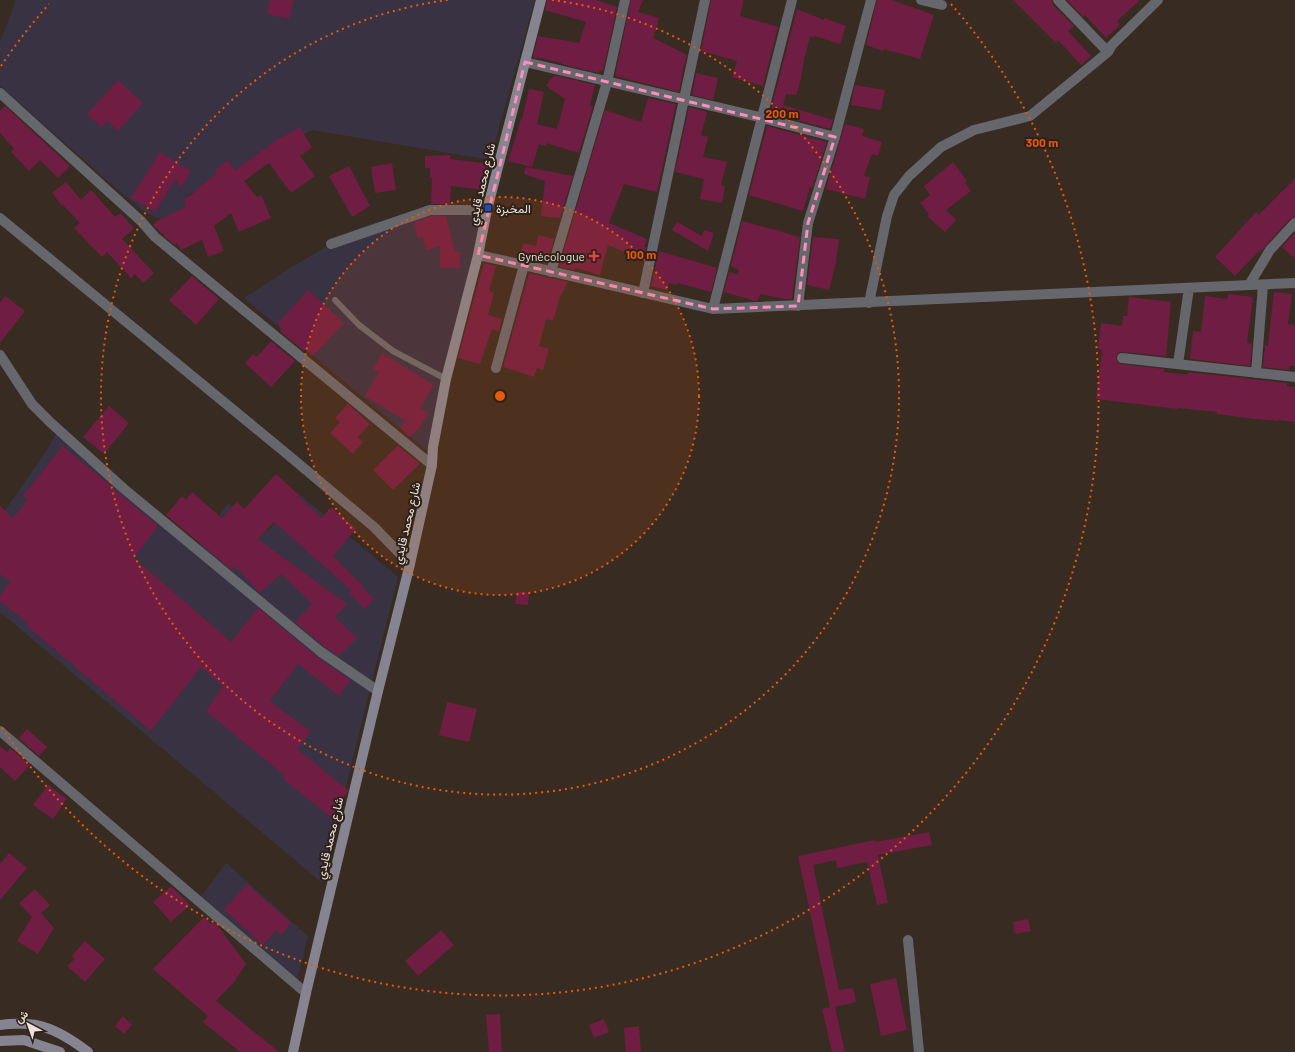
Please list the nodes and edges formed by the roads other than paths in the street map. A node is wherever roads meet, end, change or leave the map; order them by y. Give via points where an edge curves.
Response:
1 (541, 0) edge
2 (625, 0) edge
3 (706, 0) edge
4 (792, 0) edge
5 (871, 0) edge
6 (920, 0) edge
7 (1058, 0) edge
8 (1158, 0) edge
9 (942, 5) dead end
10 (1108, 52) junction
11 (525, 62) junction
12 (607, 82) junction
13 (0, 93) edge
14 (684, 99) junction
15 (762, 118) junction
16 (835, 137) junction
17 (487, 210) junction
18 (0, 218) edge
19 (1295, 223) edge
20 (331, 244) dead end
21 (478, 255) junction
22 (524, 265) junction
23 (551, 272) junction
24 (1295, 283) edge
25 (1264, 284) junction
26 (1250, 285) junction
27 (1190, 288) junction
28 (643, 293) junction
29 (335, 300) dead end
30 (869, 303) junction
31 (798, 306) junction
32 (712, 309) junction
33 (0, 355) edge
34 (1122, 358) dead end
35 (1178, 364) junction
36 (496, 368) dead end
37 (1256, 373) junction
38 (1295, 377) edge
39 (446, 379) junction
40 (432, 465) junction
41 (410, 564) junction
42 (378, 691) junction
43 (0, 731) edge
44 (908, 940) dead end
45 (306, 993) junction
46 (0, 1025) edge
47 (0, 1042) edge
48 (60, 1052) edge
49 (88, 1052) edge
50 (293, 1052) edge
51 (919, 1052) edge

1 - 11 main road, شارع محمد قايدي
2 - 12 street
3 - 14 street
4 - 15 street
5 - 16 street
6 - 9 street
7 - 10 street
8 - 10 street
10 - 30 street via 1030,116 974,130 941,147 909,176 894,194 887,216
11 - 12 street
11 - 17 main road, شارع محمد قايدي
12 - 14 street
12 - 23 street
13 - 40 street via 141,221 155,237
14 - 15 street
14 - 28 street
15 - 16 street
15 - 32 street
16 - 31 street via 808,222
17 - 20 street via 430,210
17 - 21 main road, شارع محمد قايدي
18 - 41 street via 276,444 374,527
19 - 26 street via 1270,250
21 - 22 street
21 - 39 main road, شارع محمد قايدي
22 - 23 street
22 - 36 street
23 - 28 street
24 - 25 street
25 - 26 street
25 - 37 street
26 - 27 street
27 - 30 street
27 - 35 street
28 - 32 street
29 - 39 lane via 359,325 393,351
30 - 31 street
31 - 32 street
33 - 42 street via 32,404 123,488 321,652
34 - 35 street
35 - 37 street
37 - 38 street
39 - 40 main road, شارع محمد قايدي
40 - 41 main road, شارع محمد قايدي
41 - 42 main road, شارع محمد قايدي
42 - 45 main road, شارع محمد قايدي
43 - 45 street
44 - 51 street
45 - 50 main road, شارع محمد قايدي
46 - 49 main road via 9,1023 43,1026
47 - 48 main road via 24,1040

